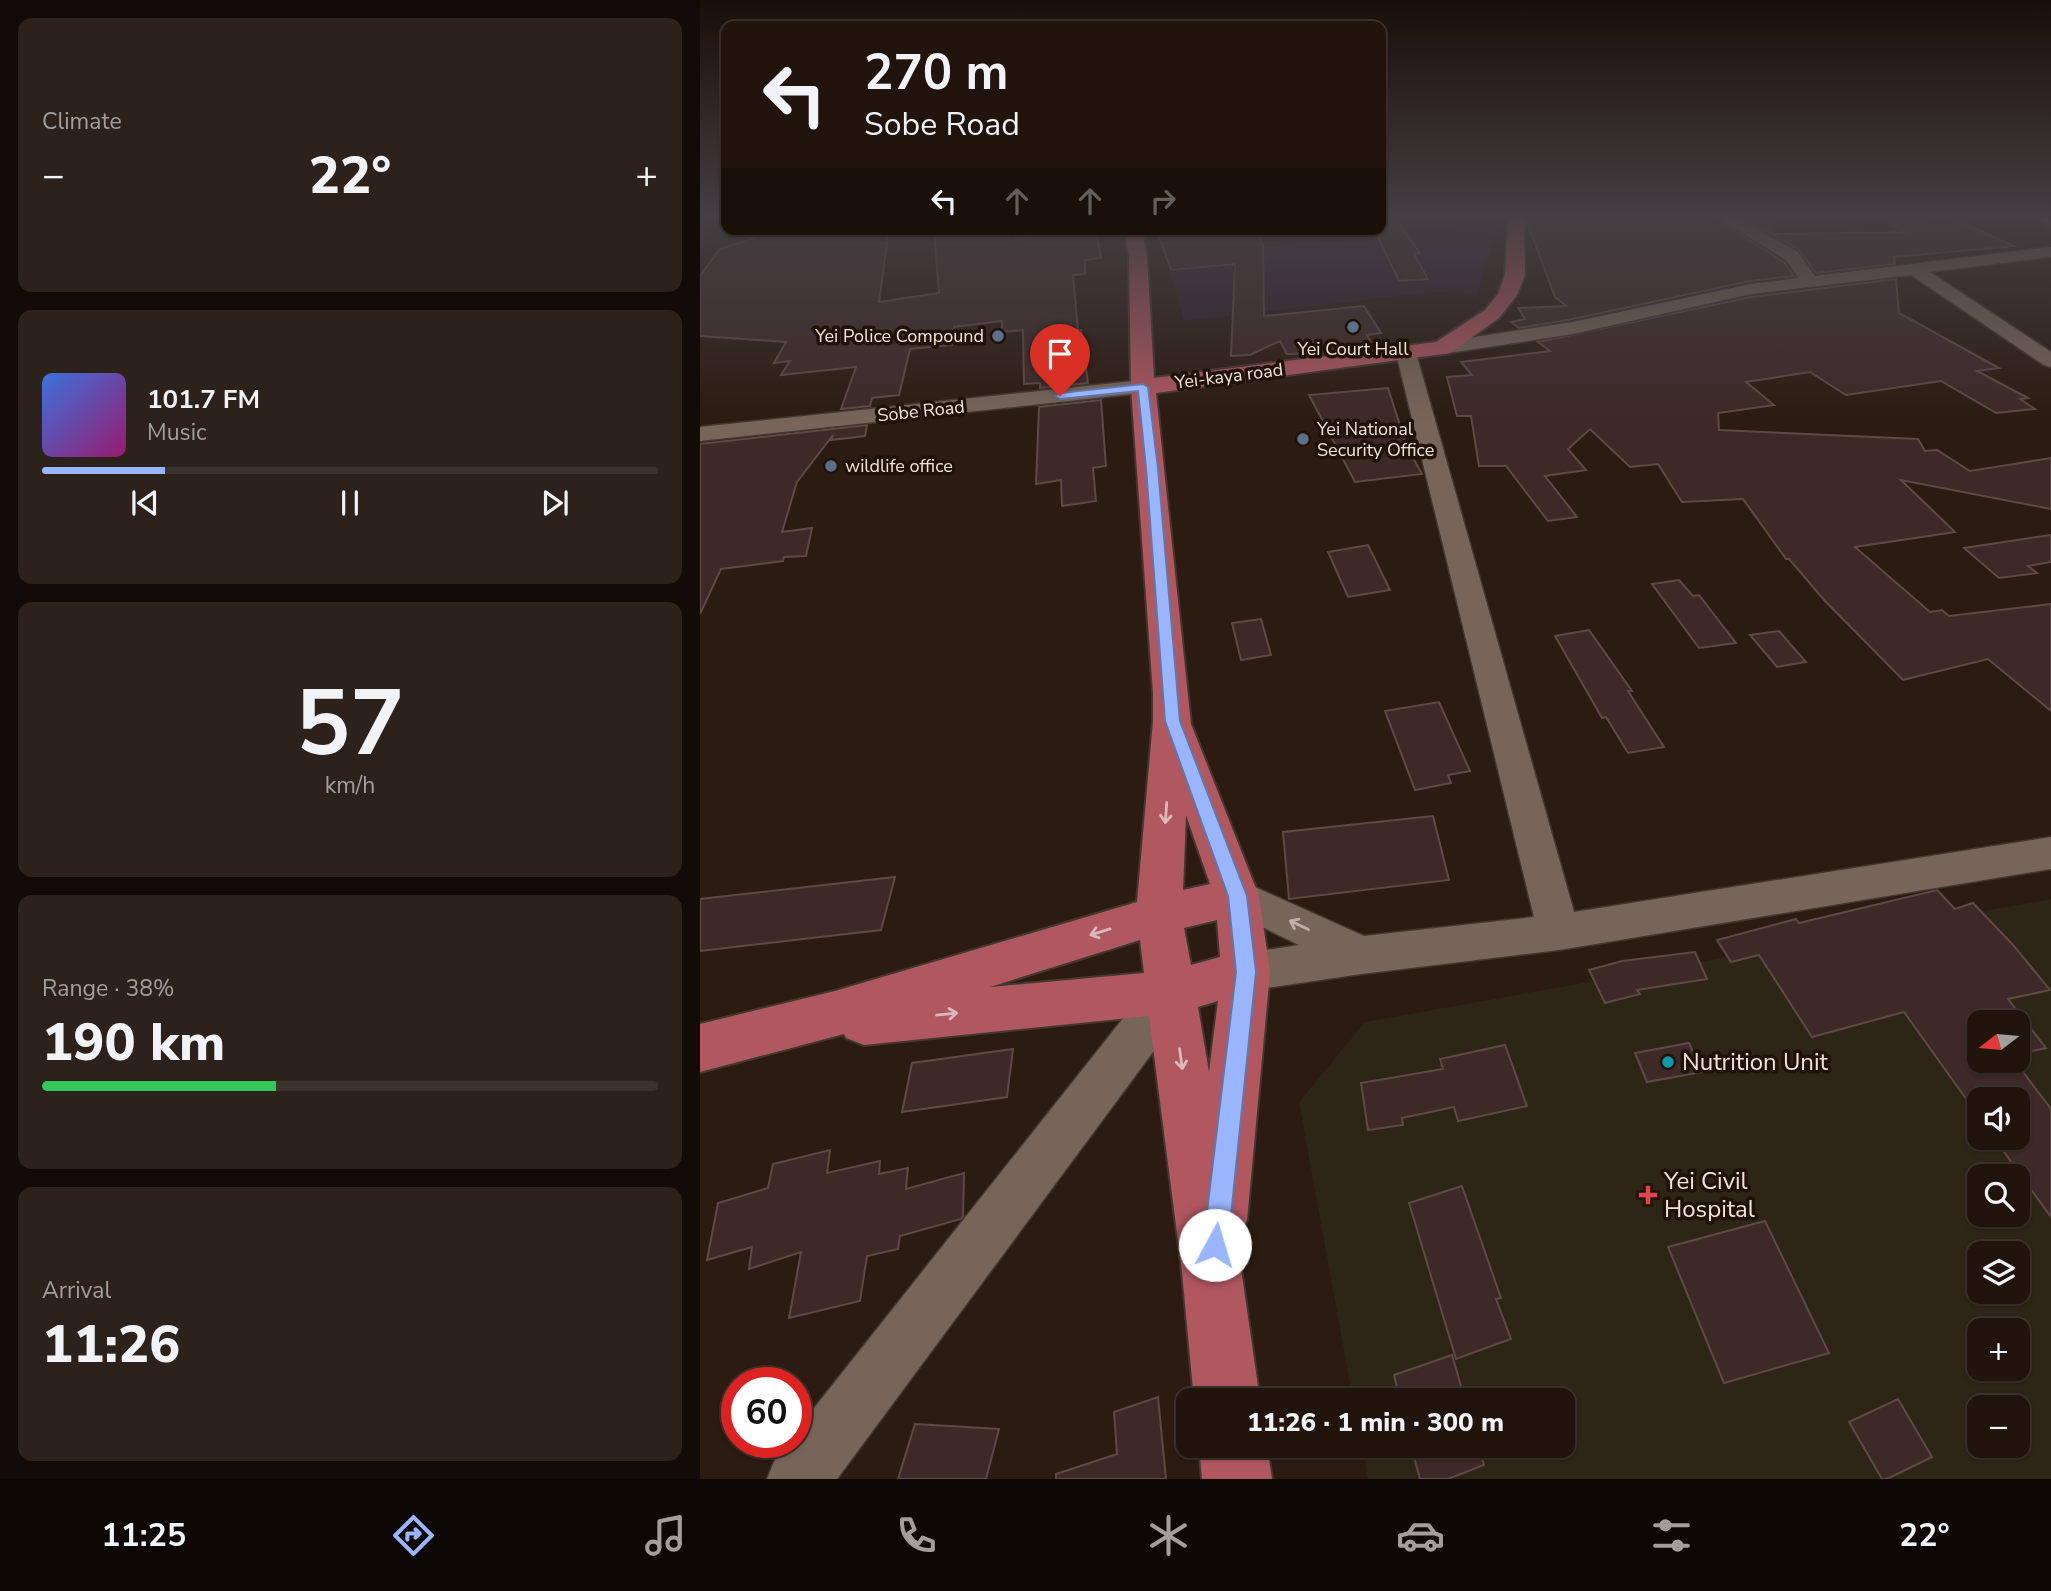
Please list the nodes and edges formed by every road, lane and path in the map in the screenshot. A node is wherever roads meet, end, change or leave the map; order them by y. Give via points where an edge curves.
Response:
1 (1139, 283) edge
2 (1512, 283) edge
3 (1798, 283) edge
4 (1935, 283) edge
5 (1442, 348) junction
6 (1406, 353) junction
7 (2051, 361) edge
8 (1143, 387) junction
9 (700, 434) edge
10 (1172, 721) junction
11 (2051, 853) edge
12 (1237, 896) junction
13 (1159, 914) junction
14 (1559, 932) junction
15 (1361, 955) junction
16 (1246, 972) junction
17 (1171, 992) junction
18 (782, 1030) junction
19 (700, 1048) edge
20 (1212, 1272) junction
21 (1226, 1388) edge
22 (1234, 1458) edge
23 (798, 1479) edge
24 (1237, 1479) edge

1 - 8 main road
2 - 5 main road, Yei-kaya road via 1492,314
3 - 5 street via 1688,301 1573,328
4 - 7 street
5 - 6 main road, Yei-kaya road
6 - 8 main road, Yei-kaya road
6 - 14 street
8 - 9 street, Sobe Road
8 - 10 main road
10 - 12 main road
10 -> 13 main road
11 - 14 street
12 - 13 main road
15 -> 12 street
12 - 16 main road
13 - 17 main road
13 -> 18 main road
14 - 15 street
15 - 16 street
16 - 17 main road
16 - 20 main road
18 -> 17 main road
17 -> 20 main road
17 - 23 street
18 - 19 main road
20 - 21 main road
22 - 24 main road

